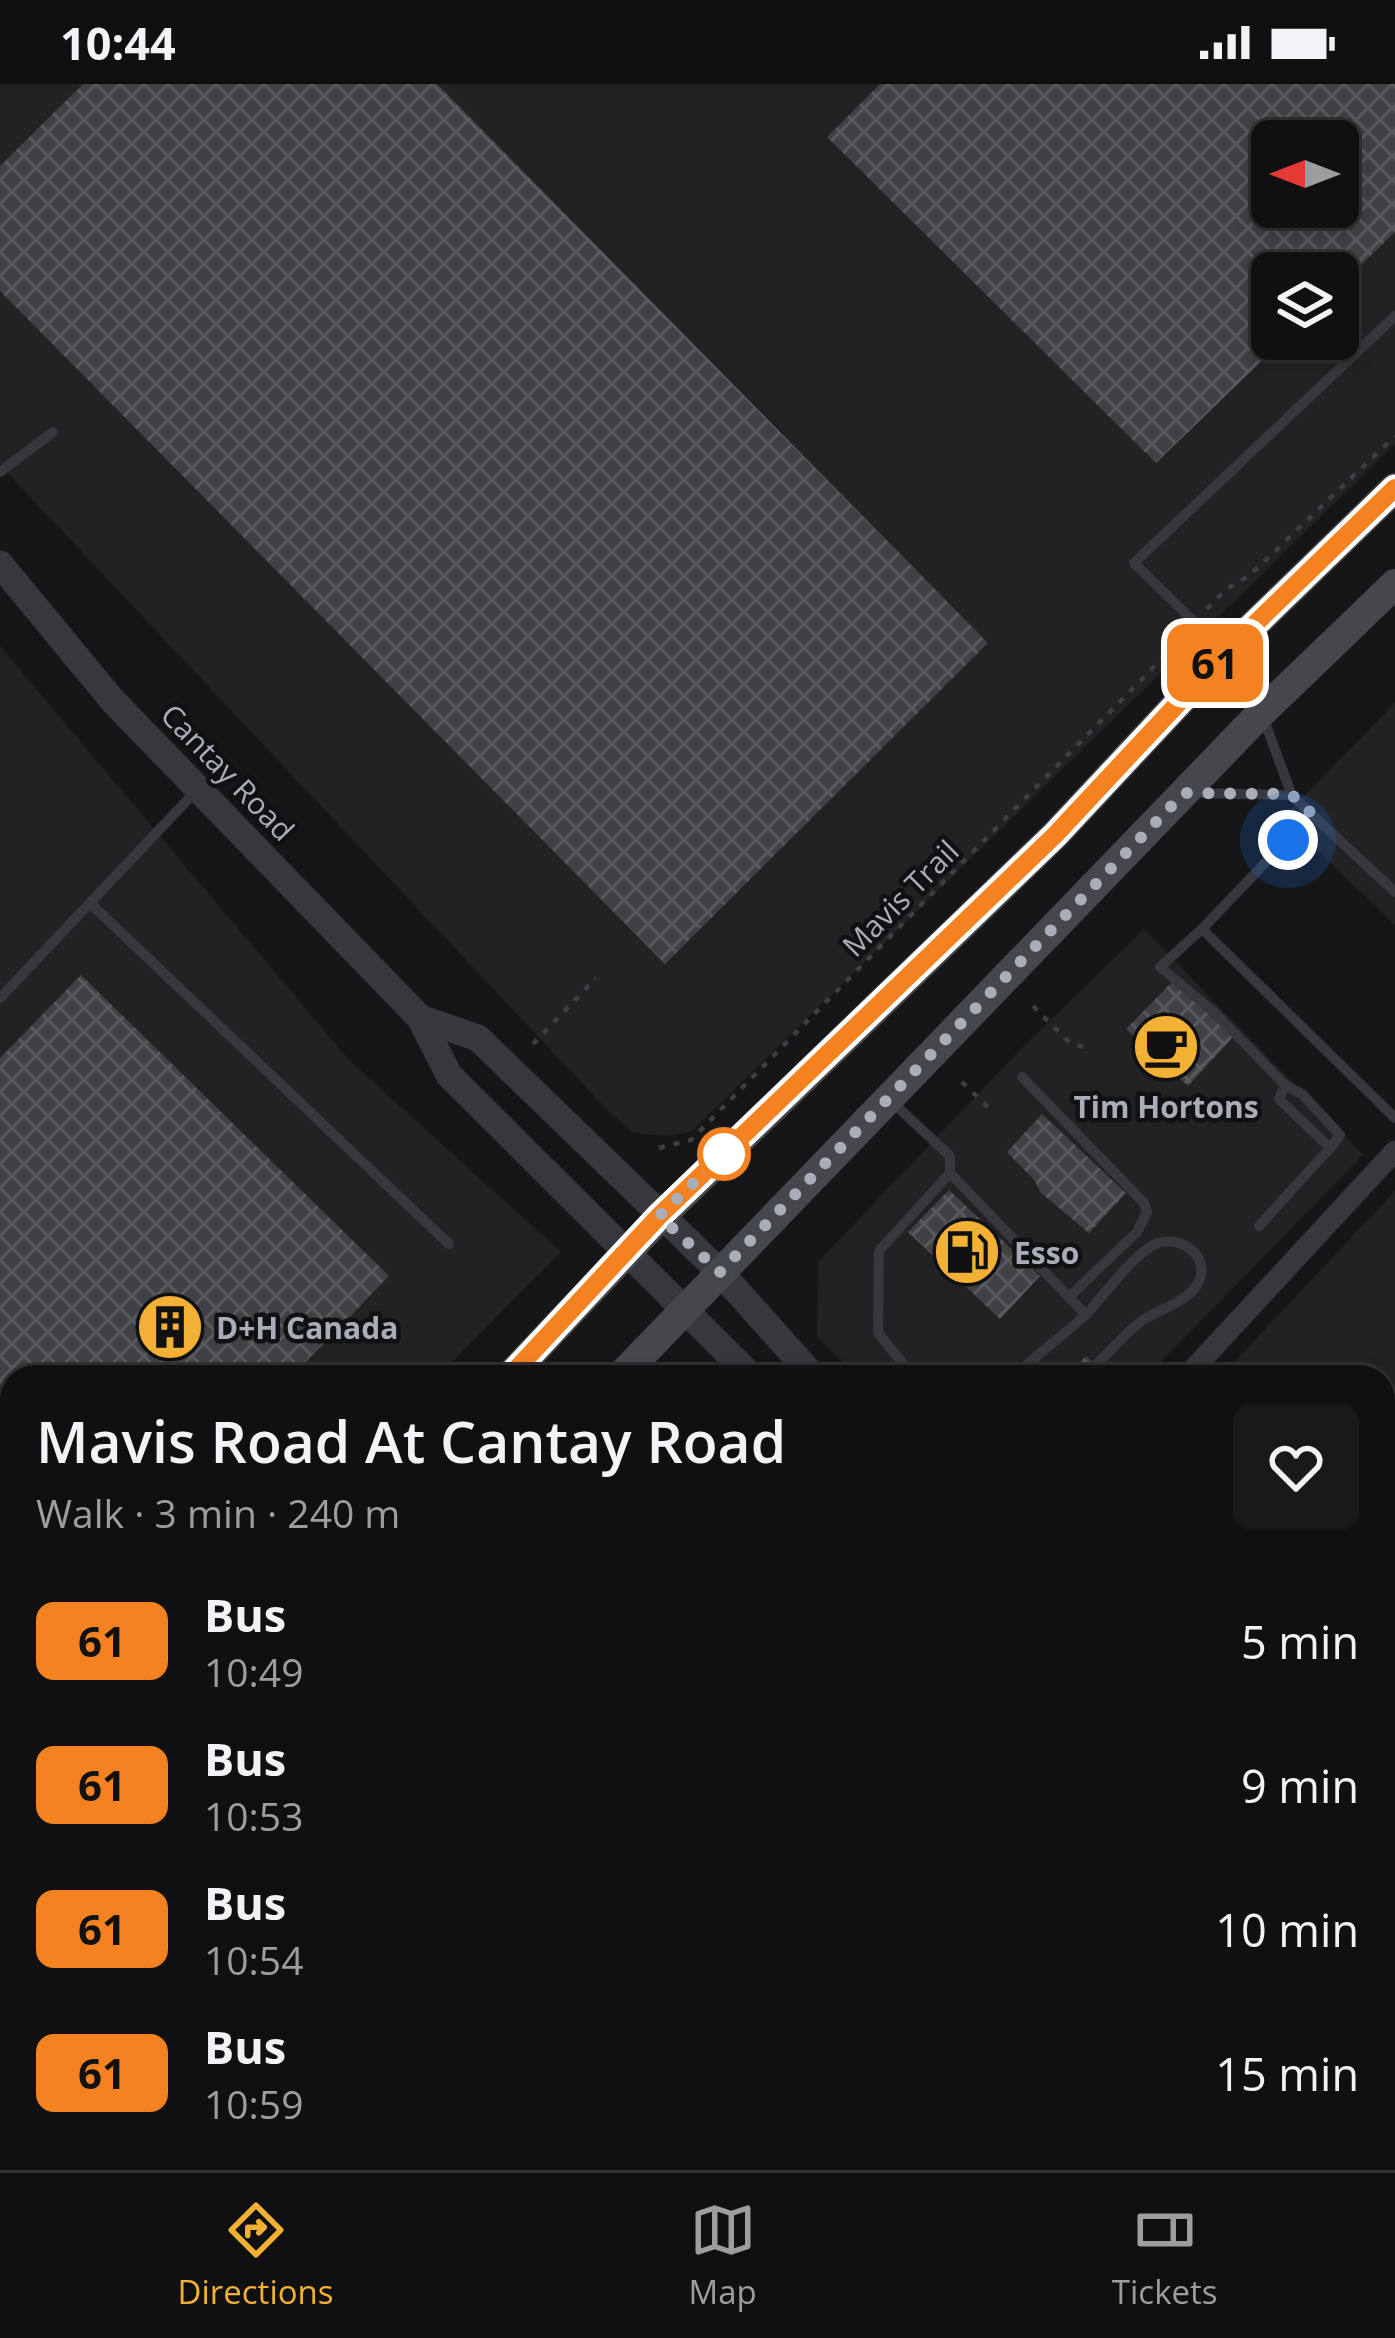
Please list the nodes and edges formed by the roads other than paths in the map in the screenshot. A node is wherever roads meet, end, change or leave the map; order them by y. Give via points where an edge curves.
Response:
1 (1395, 316) edge
2 (52, 432) dead end
3 (0, 472) edge
4 (1395, 488) edge
5 (0, 564) edge
6 (1395, 584) edge
7 (1226, 652) junction
8 (1261, 713) junction
9 (198, 789) junction
10 (1184, 793) junction
11 (1291, 794) junction
12 (1312, 814) junction
13 (1395, 892) edge
14 (91, 904) junction
15 (1202, 929) junction
16 (0, 998) edge
17 (420, 1018) junction
18 (1022, 1077) dead end
19 (1285, 1085) junction
20 (888, 1098) junction
21 (1395, 1118) edge
22 (1330, 1148) junction
23 (1395, 1151) edge
24 (950, 1174) junction
25 (659, 1216) junction
26 (1259, 1226) dead end
27 (448, 1244) dead end
28 (625, 1253) junction
29 (720, 1272) junction
30 (1070, 1296) junction
31 (685, 1309) junction
32 (1086, 1315) junction
33 (520, 1365) edge
34 (631, 1365) edge
35 (740, 1365) edge
36 (803, 1365) edge
37 (904, 1365) edge
38 (1026, 1365) edge
39 (1096, 1365) dead end
40 (1197, 1365) edge

1 - 7 lane via 1134,563
2 - 3 lane
4 - 7 main road
5 - 9 street, Cantay Road
6 - 8 main road
7 - 25 main road via 1055,835
8 - 10 main road
8 - 11 lane
9 - 14 lane
9 - 17 street, Cantay Road
10 - 11 lane
10 - 20 main road
11 - 12 lane
12 - 13 lane
12 - 15 lane
14 - 16 lane
14 - 27 lane
15 - 19 lane via 1160,967
15 - 21 lane
17 - 25 street, Cantay Road via 478,1038
17 - 28 street, Cantay Road via 449,1075
18 - 30 lane via 1147,1212 1137,1232
19 - 22 lane via 1279,1099
19 - 22 lane via 1340,1135
20 - 24 lane via 950,1156
20 - 29 main road
22 - 26 lane
23 - 40 street
24 - 30 lane
24 - 37 lane via 879,1251 878,1333
25 - 28 main road
25 - 29 street, Cantay Road
28 - 31 street, Cantay Road
28 - 33 main road
29 - 31 main road
29 - 36 street, Cantay Road
30 - 32 lane
31 - 34 main road
31 - 35 street, Cantay Road
32 - 38 lane
32 - 39 lane via 1159,1243 1196,1251 1198,1284 1141,1321

